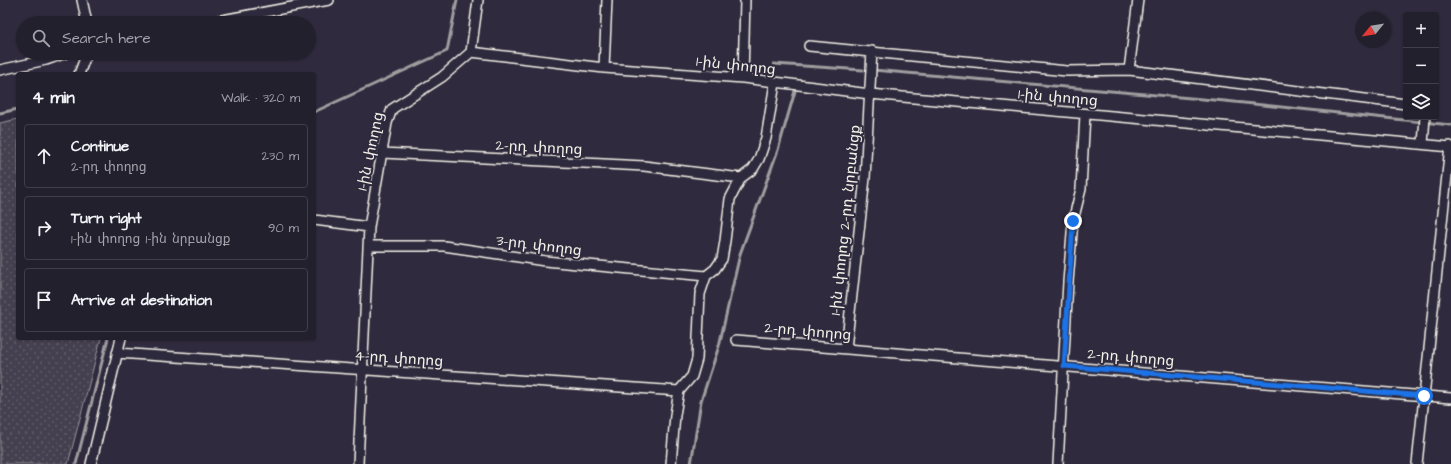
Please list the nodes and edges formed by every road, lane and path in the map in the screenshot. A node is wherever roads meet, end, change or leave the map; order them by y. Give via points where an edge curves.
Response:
1 (82, 0) edge
2 (328, 0) edge
3 (478, 0) edge
4 (607, 0) edge
5 (745, 0) edge
6 (1138, 0) edge
7 (85, 16) edge
8 (243, 16) edge
9 (809, 46) dead end
10 (471, 52) junction
11 (872, 52) junction
12 (46, 60) edge
13 (85, 60) edge
14 (604, 68) junction
15 (0, 70) edge
16 (1129, 70) junction
17 (80, 72) edge
18 (743, 78) junction
19 (775, 83) junction
20 (870, 94) junction
21 (1403, 104) edge
22 (1085, 114) junction
23 (1425, 120) edge
24 (1423, 144) junction
25 (1450, 146) edge
26 (382, 153) junction
27 (741, 178) junction
28 (316, 220) edge
29 (369, 227) junction
30 (369, 246) junction
31 (706, 276) junction
32 (120, 340) edge
33 (736, 340) dead end
34 (846, 348) junction
35 (117, 353) junction
36 (1064, 366) junction
37 (363, 369) junction
38 (679, 391) junction
39 (1424, 396) junction
40 (1451, 398) edge
41 (91, 464) edge
42 (358, 464) edge
43 (671, 464) edge
44 (1058, 464) edge
45 (1417, 464) edge

1 - 7 street
2 - 8 street
3 - 10 street
4 - 14 street
5 - 18 street
6 - 16 street
9 - 11 street, 1-ին փողոց
10 - 14 street, 1-ին փողոց
10 - 26 street, 1-ին փողոց via 442,77 392,109
11 - 16 street, 1-ին փողոց via 1067,71
11 - 20 street, 1-ին փողոց 2-րդ նրբանցք
12 - 15 street
13 - 17 street
14 - 18 street, 1-ին փողոց
16 - 21 street, 1-ին փողոց
18 - 19 street, 1-ին փողոց
19 - 20 street, 1-ին փողոց
19 - 27 street via 766,138 759,159 753,169
20 - 22 street, 1-ին փողոց
20 - 34 street, 1-ին փողոց 2-րդ նրբանցք via 865,178
22 - 24 street, 1-ին փողոց
22 - 36 street via 1081,189 1073,221
23 - 24 street
24 - 25 street, 1-ին փողոց
25 - 39 street
26 - 27 street, 2-րդ փողոց via 644,166
26 - 29 street, 1-ին փողոց
27 - 31 street via 730,199 722,259
28 - 29 street
29 - 30 street, 1-ին փողոց
30 - 31 street, 3-րդ փողոց via 444,246 544,262
30 - 37 street, 1-ին փողոց
31 - 38 street via 700,294 697,358 692,376
32 - 35 street
33 - 34 street, 2-րդ փողոց
34 - 36 street, 2-րդ փողոց
35 - 37 street, 4-րդ փողոց
35 - 41 street
36 - 39 street, 2-րդ փողոց
36 - 44 street
37 - 38 street, 4-րդ փողոց
37 - 42 street, 1-ին փողոց
38 - 43 street
39 - 40 street, 2-րդ փողոց
39 - 45 street

